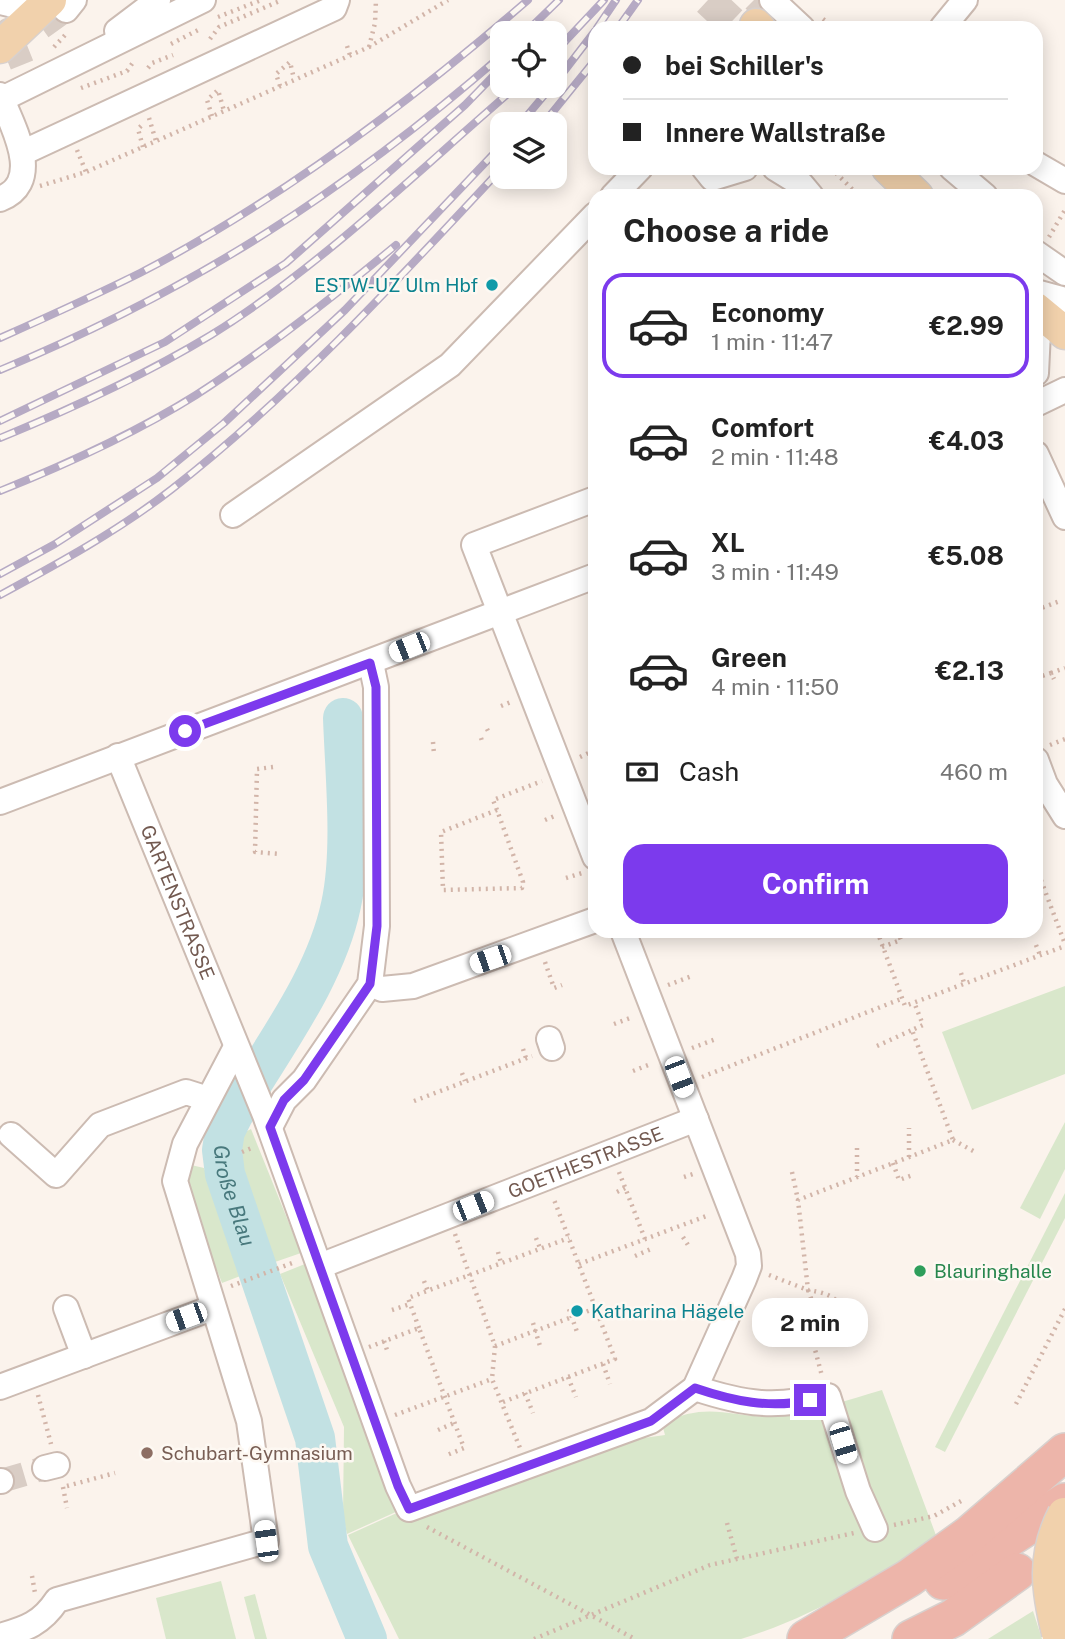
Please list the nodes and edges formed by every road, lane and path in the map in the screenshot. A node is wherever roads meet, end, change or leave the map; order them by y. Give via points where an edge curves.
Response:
1 (158, 0) edge
2 (203, 0) edge
3 (282, 0) edge
4 (337, 0) edge
5 (376, 0) edge
6 (448, 0) edge
7 (965, 0) edge
8 (60, 2) edge
9 (4, 3) edge
10 (275, 6) dead end
11 (767, 18) tunnel mouth
12 (793, 21) edge
13 (948, 21) edge
14 (347, 46) dead end
15 (0, 47) edge
16 (369, 47) junction
17 (350, 55) junction
18 (63, 71) junction
19 (294, 79) junction
20 (280, 86) junction
21 (1, 97) edge
22 (224, 111) junction
23 (212, 116) junction
24 (156, 141) junction
25 (143, 147) junction
26 (22, 153) junction
27 (81, 159) dead end
28 (1043, 168) edge
29 (86, 172) junction
30 (633, 175) edge
31 (786, 175) edge
32 (838, 175) edge
33 (895, 175) edge
34 (939, 175) edge
35 (960, 175) edge
36 (1065, 181) edge
37 (620, 189) edge
38 (805, 189) edge
39 (852, 189) edge
40 (910, 189) edge
41 (954, 189) edge
42 (977, 189) edge
43 (3, 198) edge
44 (1065, 210) edge
45 (588, 222) edge
46 (1046, 235) edge
47 (1065, 256) edge
48 (1043, 258) edge
49 (1065, 273) edge
50 (1044, 303) edge
51 (1065, 333) edge
52 (1065, 390) edge
53 (1043, 401) edge
54 (1043, 469) edge
55 (588, 502) edge
56 (233, 515) dead end
57 (1065, 517) edge
58 (588, 579) edge
59 (1060, 601) dead end
60 (1043, 607) edge
61 (500, 612) junction
62 (370, 663) junction
63 (1065, 668) edge
64 (1043, 677) edge
65 (433, 742) dead end
66 (434, 754) dead end
67 (588, 754) edge
68 (118, 756) junction
69 (571, 765) junction
70 (273, 767) dead end
71 (1043, 779) edge
72 (0, 802) edge
73 (497, 810) junction
74 (1065, 816) edge
75 (588, 831) edge
76 (281, 854) dead end
77 (1043, 886) edge
78 (588, 923) edge
79 (626, 938) edge
80 (879, 938) edge
81 (900, 938) edge
82 (1036, 945) dead end
83 (1065, 945) edge
84 (882, 947) junction
85 (1040, 955) junction
86 (961, 973) dead end
87 (549, 974) dead end
88 (692, 976) dead end
89 (964, 983) junction
90 (370, 984) junction
91 (562, 985) dead end
92 (667, 986) dead end
93 (901, 999) junction
94 (914, 1002) junction
95 (912, 1030) junction
96 (716, 1039) dead end
97 (550, 1044) dead end
98 (877, 1046) dead end
99 (523, 1049) dead end
100 (691, 1049) dead end
101 (239, 1053) junction
102 (526, 1058) junction
103 (462, 1073) dead end
104 (465, 1081) junction
105 (208, 1099) junction
106 (414, 1101) dead end
107 (695, 1119) junction
108 (267, 1121) junction
109 (909, 1128) dead end
110 (11, 1135) dead end
111 (953, 1140) junction
112 (857, 1148) dead end
113 (611, 1152) junction
114 (977, 1153) dead end
115 (909, 1157) junction
116 (893, 1163) junction
117 (792, 1171) dead end
118 (913, 1175) dead end
119 (857, 1177) junction
120 (546, 1178) junction
121 (625, 1188) junction
122 (617, 1192) dead end
123 (799, 1200) junction
124 (730, 1207) junction
125 (448, 1216) junction
126 (683, 1237) dead end
127 (536, 1238) dead end
128 (569, 1238) junction
129 (645, 1240) junction
130 (688, 1245) dead end
131 (540, 1248) junction
132 (651, 1249) dead end
133 (498, 1252) dead end
134 (635, 1256) dead end
135 (748, 1260) junction
136 (296, 1261) dead end
137 (501, 1263) junction
138 (579, 1264) junction
139 (320, 1266) junction
140 (471, 1275) junction
141 (424, 1281) dead end
142 (231, 1286) dead end
143 (428, 1290) junction
144 (808, 1290) junction
145 (410, 1304) junction
146 (66, 1308) dead end
147 (212, 1308) junction
148 (596, 1308) junction
149 (569, 1309) dead end
150 (1065, 1309) edge
151 (392, 1310) dead end
152 (572, 1318) junction
153 (533, 1323) dead end
154 (849, 1323) dead end
155 (419, 1328) junction
156 (536, 1332) junction
157 (577, 1332) dead end
158 (384, 1341) junction
159 (495, 1346) junction
160 (540, 1346) dead end
161 (387, 1350) dead end
162 (352, 1353) junction
163 (84, 1356) junction
164 (603, 1364) junction
165 (568, 1377) junction
166 (492, 1379) junction
167 (610, 1384) dead end
168 (0, 1387) edge
169 (695, 1388) junction
170 (526, 1393) junction
171 (445, 1396) junction
172 (828, 1396) junction
173 (576, 1397) dead end
174 (503, 1402) junction
175 (1016, 1404) dead end
176 (533, 1413) dead end
177 (376, 1422) junction
178 (454, 1423) junction
179 (438, 1430) dead end
180 (1065, 1451) edge
181 (447, 1454) dead end
182 (526, 1465) junction
183 (55, 1473) dead end
184 (115, 1473) dead end
185 (965, 1499) dead end
186 (409, 1509) junction
187 (1065, 1509) edge
188 (727, 1523) dead end
189 (875, 1529) junction
190 (737, 1559) junction
191 (1017, 1572) dead end
192 (592, 1614) junction
193 (49, 1628) edge
194 (0, 1636) edge
195 (1060, 1636) edge
196 (534, 1639) edge
197 (635, 1639) edge
198 (806, 1639) edge
199 (813, 1639) edge
200 (911, 1639) edge

1 - 18 street
2 - 18 street
3 - 10 path
4 - 26 street via 334,8
5 - 16 path
6 - 16 path
7 - 13 street
8 - 9 street via 26,8
8 - 15 main road
11 - 12 street
14 - 17 path
16 - 17 path
17 - 19 path
18 - 21 street
19 - 20 path
19 - 20 path via 290,62 276,74
20 - 22 path
21 - 26 street
22 - 23 path
22 - 23 path via 218,90 207,100
23 - 24 path
24 - 25 path
24 - 25 path via 149,117 138,129
25 - 29 path
26 - 43 street via 24,172 18,186
27 - 29 path
28 - 36 street
29 - 43 path
30 - 37 street
31 - 38 street
32 - 39 path
33 - 40 main road
34 - 41 street
35 - 42 street
44 - 46 path
45 - 56 street via 450,365
46 - 47 street
48 - 49 street
50 - 51 main road
52 - 53 street
54 - 57 street
55 - 61 street via 474,545
58 - 61 street
59 - 60 path
61 - 62 street
61 - 69 street
62 - 68 street
62 - 90 street via 376,687 377,926
63 - 64 path
65 - 66 path
67 - 69 path
68 - 72 street
68 - 101 street, GARTENSTRASSE
69 - 73 path via 493,800
69 - 75 street
70 - 76 path via 257,769 255,852
71 - 74 street
73 - 73 path via 522,888 443,890 441,832
77 - 83 path
78 - 90 street via 413,986 382,989
79 - 107 street
80 - 84 path
81 - 84 path
82 - 85 path
83 - 85 path
84 - 93 path
85 - 89 path
86 - 89 path
87 - 91 path via 554,988
88 - 92 path
89 - 94 path
90 - 108 street via 304,1080
93 - 94 path via 905,1006
93 - 107 path via 702,1077
94 - 95 path via 923,1025
95 - 98 path
95 - 111 path
96 - 100 path
97 - 102 path
99 - 102 path
101 - 105 street
101 - 108 street, GARTENSTRASSE
102 - 104 path
103 - 104 path
104 - 106 path
105 - 110 street via 186,1092 100,1125 56,1175
105 - 147 street via 186,1144 175,1181 212,1293
107 - 113 street, GOETHESTRASSE
107 - 124 street
108 - 139 street, GARTENSTRASSE
109 - 115 path
111 - 114 path
111 - 115 path
112 - 119 path
113 - 120 street, GOETHESTRASSE
113 - 121 path
115 - 116 path
116 - 118 path via 899,1180
116 - 119 path
117 - 123 path
119 - 123 path
120 - 125 street, GOETHESTRASSE
120 - 128 path
121 - 122 path
121 - 129 path
123 - 144 path
124 - 129 path
124 - 135 street
125 - 139 street, GOETHESTRASSE
125 - 140 path
126 - 130 path
127 - 131 path
128 - 131 path
128 - 138 path
129 - 138 path
131 - 137 path
132 - 134 path
133 - 137 path
135 - 144 path
135 - 169 street
136 - 142 path
137 - 140 path
138 - 148 path
139 - 162 street, GARTENSTRASSE
140 - 143 path
140 - 159 path
141 - 143 path
143 - 145 path via 408,1298
144 - 154 path via 826,1293 843,1305
144 - 172 path via 817,1315 815,1354
145 - 151 path
145 - 155 path
146 - 163 street
147 - 163 street
147 - 193 street via 249,1421 266,1541 57,1600
148 - 152 path
148 - 164 path via 615,1359
149 - 152 path
150 - 175 path
152 - 156 path
152 - 157 path
153 - 156 path
155 - 158 path
155 - 171 path
156 - 159 path
156 - 160 path
158 - 161 path
158 - 162 path
159 - 166 path
162 - 177 street, GARTENSTRASSE
163 - 168 street
164 - 165 path
164 - 167 path
165 - 170 path
165 - 173 path
166 - 171 path
166 - 174 path
169 - 172 street via 738,1402 791,1404
169 - 182 street via 651,1421
170 - 174 path
170 - 176 path
171 - 177 path
171 - 178 path
172 - 189 street
174 - 182 path
177 - 186 street, GARTENSTRASSE
178 - 179 path
178 - 181 path via 464,1448
180 - 198 highway via 970,1534 909,1578
182 - 186 street
183 - 184 path
185 - 189 path via 934,1516
186 - 192 path via 414,1520
187 - 195 main road, bridge via 1049,1549 1047,1572
187 - 199 highway via 901,1604
188 - 190 path
189 - 190 path
190 - 192 path via 710,1565
191 - 200 highway via 953,1618
192 - 196 path
192 - 197 path
193 - 194 street

